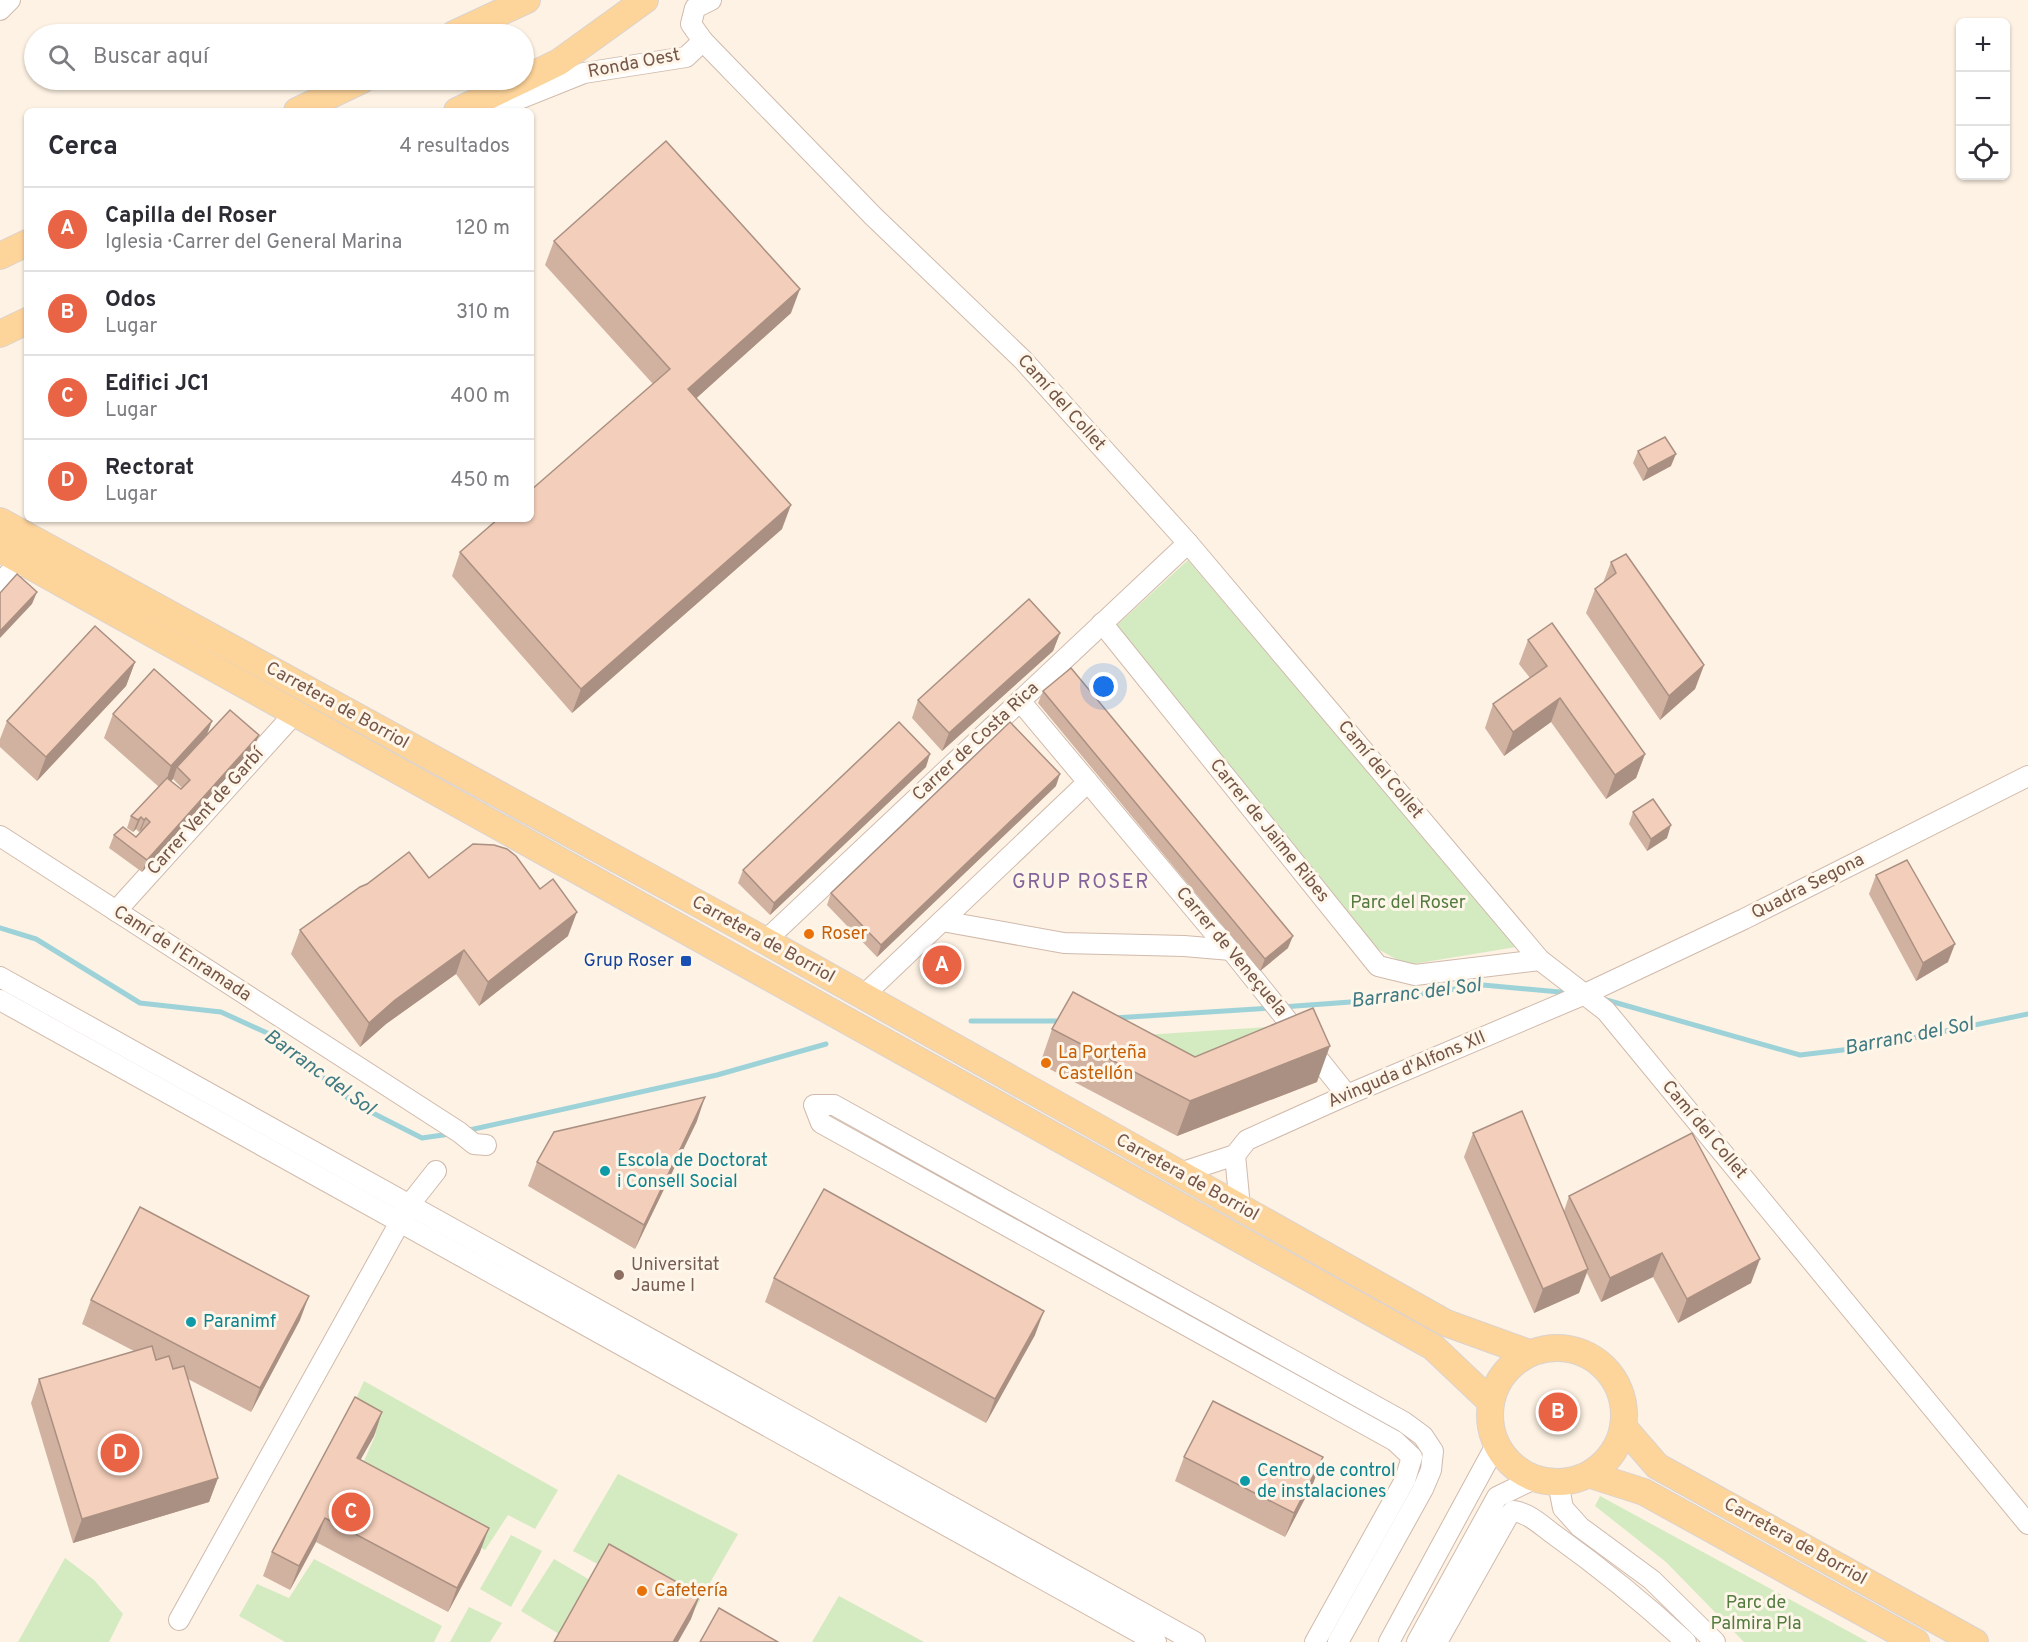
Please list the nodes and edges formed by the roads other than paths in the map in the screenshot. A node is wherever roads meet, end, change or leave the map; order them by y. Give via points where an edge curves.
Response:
1 (10, 0) edge
2 (527, 0) edge
3 (645, 0) edge
4 (711, 0) edge
5 (0, 10) edge
6 (475, 24) edge
7 (703, 41) junction
8 (534, 74) edge
9 (341, 90) edge
10 (500, 90) edge
11 (303, 108) edge
12 (463, 108) edge
13 (490, 108) edge
14 (24, 244) edge
15 (0, 256) edge
16 (24, 322) edge
17 (0, 334) edge
18 (0, 521) edge
19 (1188, 543) junction
20 (10, 555) edge
21 (0, 583) edge
22 (1102, 623) junction
23 (1020, 701) junction
24 (295, 713) junction
25 (2028, 776) edge
26 (1088, 782) junction
27 (0, 836) edge
28 (116, 911) junction
29 (942, 921) junction
30 (1212, 930) junction
31 (765, 941) junction
32 (1184, 946) junction
33 (1231, 950) junction
34 (1540, 960) junction
35 (0, 976) edge
36 (1585, 994) junction
37 (863, 996) junction
38 (0, 1000) edge
39 (1347, 1095) junction
40 (486, 1145) dead end
41 (1235, 1155) junction
42 (436, 1171) dead end
43 (1180, 1173) junction
44 (410, 1204) junction
45 (1240, 1208) junction
46 (400, 1222) junction
47 (1529, 1353) junction
48 (1491, 1402) junction
49 (1625, 1429) junction
50 (1496, 1445) junction
51 (1591, 1475) junction
52 (1546, 1481) junction
53 (2028, 1524) edge
54 (179, 1620) dead end
55 (1156, 1642) edge
56 (1195, 1642) edge
57 (1315, 1642) edge
58 (1338, 1642) edge
59 (1389, 1642) edge
60 (1417, 1642) edge
61 (1437, 1642) edge
62 (1686, 1642) edge
63 (1715, 1642) edge
64 (1916, 1642) edge
65 (1975, 1642) edge

1 - 5 street
2 - 6 main road
3 - 8 main road, Ronda Oest via 559,62
4 - 7 street, Ronda Oest via 695,8 691,24
7 - 13 street, Ronda Oest via 686,57 584,73
7 - 19 street, Camí del Collet via 873,216 1023,360
9 - 11 main road
10 - 12 main road, Ronda Oest
14 - 15 main road
16 - 17 main road
18 - 31 main road, Carretera de Borriol
19 - 22 street, Carrer de Costa Rica
19 - 34 street, Camí del Collet
20 - 21 street
20 - 24 main road, Carretera de Borriol
22 - 23 street, Carrer de Costa Rica
22 - 34 street, Carrer de Jaime Ribes via 1378,966 1415,975
23 - 26 street, Carrer de Veneçuela
23 - 31 street, Carrer de Costa Rica
24 - 28 street, Carrer Vent de Garbí
24 - 48 main road, Carretera de Borriol via 1433,1347
25 - 36 street, Quadra Segona
26 - 29 street
26 - 30 street, Carrer de Veneçuela
27 - 28 street, Camí de l'Enramada
28 - 40 street, Camí de l'Enramada via 474,1144
29 - 32 street via 1064,943
29 - 37 street
30 - 32 street
30 - 33 street, Carrer de Veneçuela
31 - 37 main road, Carretera de Borriol
32 - 33 street
33 - 39 street, Carrer de Veneçuela
34 - 36 street, Camí del Collet
35 - 44 street
36 - 39 street, Avinguda d'Alfons XII
36 - 53 street, Camí del Collet via 1606,1011
37 - 43 main road, Carretera de Borriol
38 - 46 street
39 - 41 street, Avinguda d'Alfons XII via 1247,1140
41 - 43 street, Avinguda d'Alfons XII
41 - 45 street
42 - 44 street
43 - 45 main road, Carretera de Borriol
44 - 46 street
44 - 56 street
45 - 47 main road, Carretera de Borriol via 1446,1323
46 - 54 street
46 - 55 street
47 - 48 main road via 1504,1373
47 - 49 main road via 1566,1347 1600,1362 1622,1391
48 - 50 main road via 1490,1424
49 - 51 main road via 1613,1456
49 - 65 main road, Carretera de Borriol via 1657,1466
50 - 52 main road via 1512,1466
50 - 59 street
51 - 52 main road
51 - 64 main road, Carretera de Borriol via 1644,1492
52 - 60 street via 1497,1497
52 - 63 street via 1580,1527 1652,1580
57 - 58 street via 1405,1480 1412,1457 1395,1441 821,1123 814,1105 834,1105 1423,1436 1434,1451 1424,1489
61 - 62 street via 1513,1511 1523,1512 1566,1543

